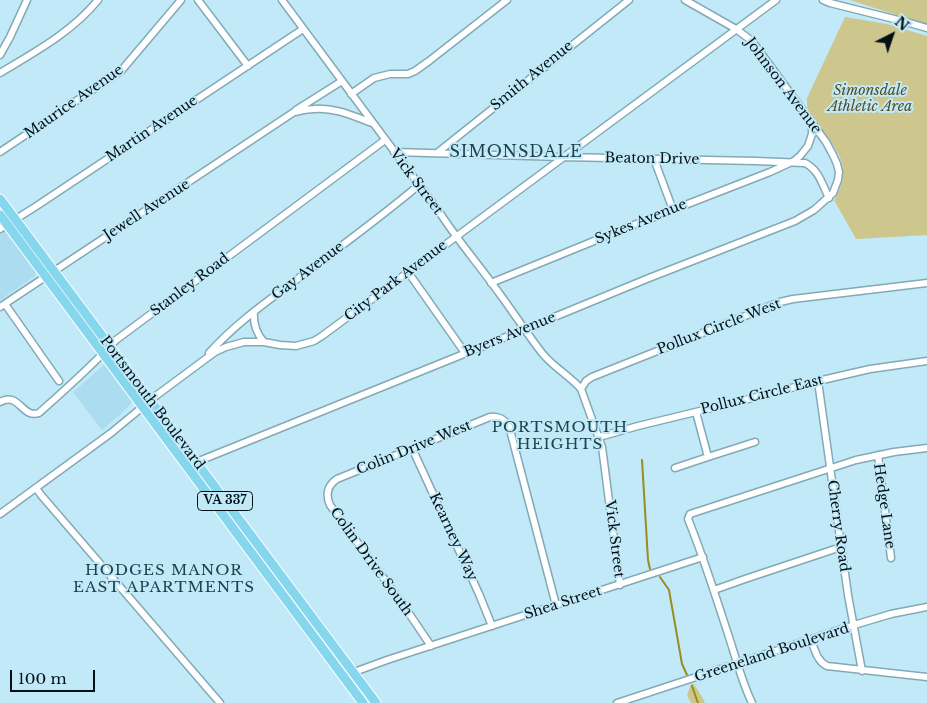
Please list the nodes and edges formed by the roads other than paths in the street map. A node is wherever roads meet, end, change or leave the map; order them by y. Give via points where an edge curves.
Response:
1 (27, 0) edge
2 (98, 0) edge
3 (181, 0) edge
4 (198, 0) edge
5 (282, 0) edge
6 (507, 0) edge
7 (629, 0) edge
8 (685, 0) edge
9 (776, 0) edge
10 (827, 1) edge
11 (927, 28) edge
12 (303, 29) junction
13 (736, 29) junction
14 (0, 55) edge
15 (248, 66) junction
16 (0, 73) edge
17 (342, 81) junction
18 (351, 94) junction
19 (294, 112) junction
20 (372, 122) junction
21 (812, 124) junction
22 (385, 140) junction
23 (0, 152) edge
24 (394, 152) junction
25 (437, 153) junction
26 (563, 158) junction
27 (654, 159) junction
28 (790, 162) junction
29 (419, 185) junction
30 (829, 198) junction
31 (0, 199) edge
32 (673, 210) junction
33 (0, 215) edge
34 (15, 219) junction
35 (3, 226) edge
36 (456, 237) junction
37 (408, 272) junction
38 (50, 274) junction
39 (491, 282) junction
40 (927, 283) edge
41 (2, 305) edge
42 (254, 312) junction
43 (525, 329) junction
44 (264, 342) junction
45 (110, 346) junction
46 (104, 354) junction
47 (465, 354) junction
48 (202, 362) junction
49 (927, 362) edge
50 (58, 381) dead end
51 (818, 381) junction
52 (581, 390) junction
53 (0, 402) edge
54 (147, 404) junction
55 (696, 412) junction
56 (599, 437) junction
57 (755, 442) dead end
58 (412, 448) junction
59 (927, 448) edge
60 (878, 455) junction
61 (708, 457) junction
62 (196, 462) junction
63 (187, 466) junction
64 (675, 468) dead end
65 (830, 468) junction
66 (340, 478) joint
67 (36, 488) junction
68 (0, 514) edge
69 (841, 547) junction
70 (703, 557) junction
71 (891, 558) dead end
72 (620, 585) junction
73 (714, 590) junction
74 (556, 605) junction
75 (927, 607) edge
76 (492, 626) junction
77 (854, 626) junction
78 (811, 640) junction
79 (431, 646) junction
80 (737, 664) junction
81 (862, 671) junction
82 (354, 674) junction
83 (927, 677) edge
84 (345, 679) junction
85 (220, 703) edge
86 (364, 703) edge
87 (376, 703) edge
88 (617, 703) edge
89 (752, 703) edge

1 - 14 street
2 - 16 street via 71,28
3 - 23 street, Maurice Avenue via 114,78
4 - 15 street
5 - 12 street, Vick Street
6 - 18 street via 415,71 374,78
7 - 25 street, Smith Avenue
8 - 13 street, Johnson Avenue
9 - 13 street, City Park Avenue
10 - 11 street
12 - 15 street, Martin Avenue
12 - 17 street, Vick Street
13 - 21 street, Johnson Avenue via 758,49
13 - 26 street, City Park Avenue
15 - 34 street, Martin Avenue
17 - 18 street, Vick Street
17 - 19 street, Jewell Avenue
18 - 20 street, Vick Street
19 - 20 street, Jewell Avenue via 335,110
19 - 38 street, Jewell Avenue
20 - 22 street, Vick Street
21 - 28 street via 808,146
21 - 30 street, Johnson Avenue via 838,164 838,180
22 - 24 street, Vick Street
22 - 45 street, Stanley Road
24 - 25 street, Beaton Drive
24 - 29 street, Vick Street
25 - 26 street, Beaton Drive
26 - 27 street, Beaton Drive
26 - 36 street, City Park Avenue
27 - 28 street, Beaton Drive
27 - 32 street
28 - 30 street, Beaton Drive via 805,163 814,169
28 - 32 street, Sykes Avenue
29 - 36 street, Vick Street
29 - 42 street, Gay Avenue
30 - 43 street, Byers Avenue via 795,220
31 - 34 main road, Portsmouth Boulevard / VA 337
32 - 39 street, Sykes Avenue
33 - 35 main road, Portsmouth Boulevard / VA 337
34 - 35 street, Martin Avenue
34 - 38 main road, Portsmouth Boulevard / VA 337
35 - 38 main road, Portsmouth Boulevard / VA 337
36 - 37 street, City Park Avenue
36 - 39 street, Vick Street
37 - 44 street, City Park Avenue via 314,341 296,346
37 - 47 street
38 - 41 street, Jewell Avenue
38 - 45 main road, Portsmouth Boulevard / VA 337
38 - 46 main road, Portsmouth Boulevard / VA 337
39 - 43 street, Vick Street
40 - 52 street, Pollux Circle West via 780,302 592,377
41 - 50 street
42 - 44 street via 254,325
42 - 48 street, Gay Avenue via 217,344
43 - 47 street, Byers Avenue
43 - 52 street, Vick Street via 550,362
44 - 48 street, City Park Avenue via 234,344
45 - 46 street, Stanley Road
45 - 54 main road, Portsmouth Boulevard / VA 337
46 - 53 street, Stanley Road via 39,413 28,413 15,401
46 - 54 main road, Portsmouth Boulevard / VA 337
47 - 62 street, Byers Avenue
48 - 54 street, City Park Avenue
49 - 51 street, Pollux Circle East via 870,369
51 - 55 street, Pollux Circle East
51 - 65 street, Cherry Road
52 - 56 street, Vick Street
54 - 62 main road, Portsmouth Boulevard / VA 337
54 - 63 main road, Portsmouth Boulevard / VA 337
54 - 67 street, City Park Avenue
55 - 56 street, Pollux Circle East
55 - 61 street
56 - 72 street, Vick Street
57 - 61 street
58 - 66 street, Colin Drive West
58 - 74 street, Colin Drive West via 488,418 495,416 504,420
58 - 76 street, Kearney Way
59 - 60 street
60 - 65 street
60 - 71 street, Hedge Lane
61 - 64 street
62 - 63 street, Byers Avenue
62 - 82 main road, Portsmouth Boulevard / VA 337
63 - 84 main road, Portsmouth Boulevard / VA 337
65 - 69 street, Cherry Road
65 - 70 street via 690,514 688,519
66 - 79 street, Colin Drive South via 328,489 330,505
67 - 68 street, City Park Avenue
67 - 85 street
69 - 73 street
69 - 77 street, Cherry Road
70 - 72 street, Shea Street
70 - 73 street
72 - 74 street, Shea Street
73 - 80 street
74 - 76 street, Shea Street
75 - 77 street, Greeneland Boulevard
76 - 79 street, Shea Street
77 - 78 street, Greeneland Boulevard
77 - 81 street, Cherry Road
78 - 80 street, Greeneland Boulevard
78 - 81 street via 818,659 824,665
79 - 82 street, Shea Street
80 - 88 street, Greeneland Boulevard
80 - 89 street
81 - 83 street
82 - 84 street, Shea Street
82 - 87 main road, Portsmouth Boulevard / VA 337
84 - 86 main road, Portsmouth Boulevard / VA 337

